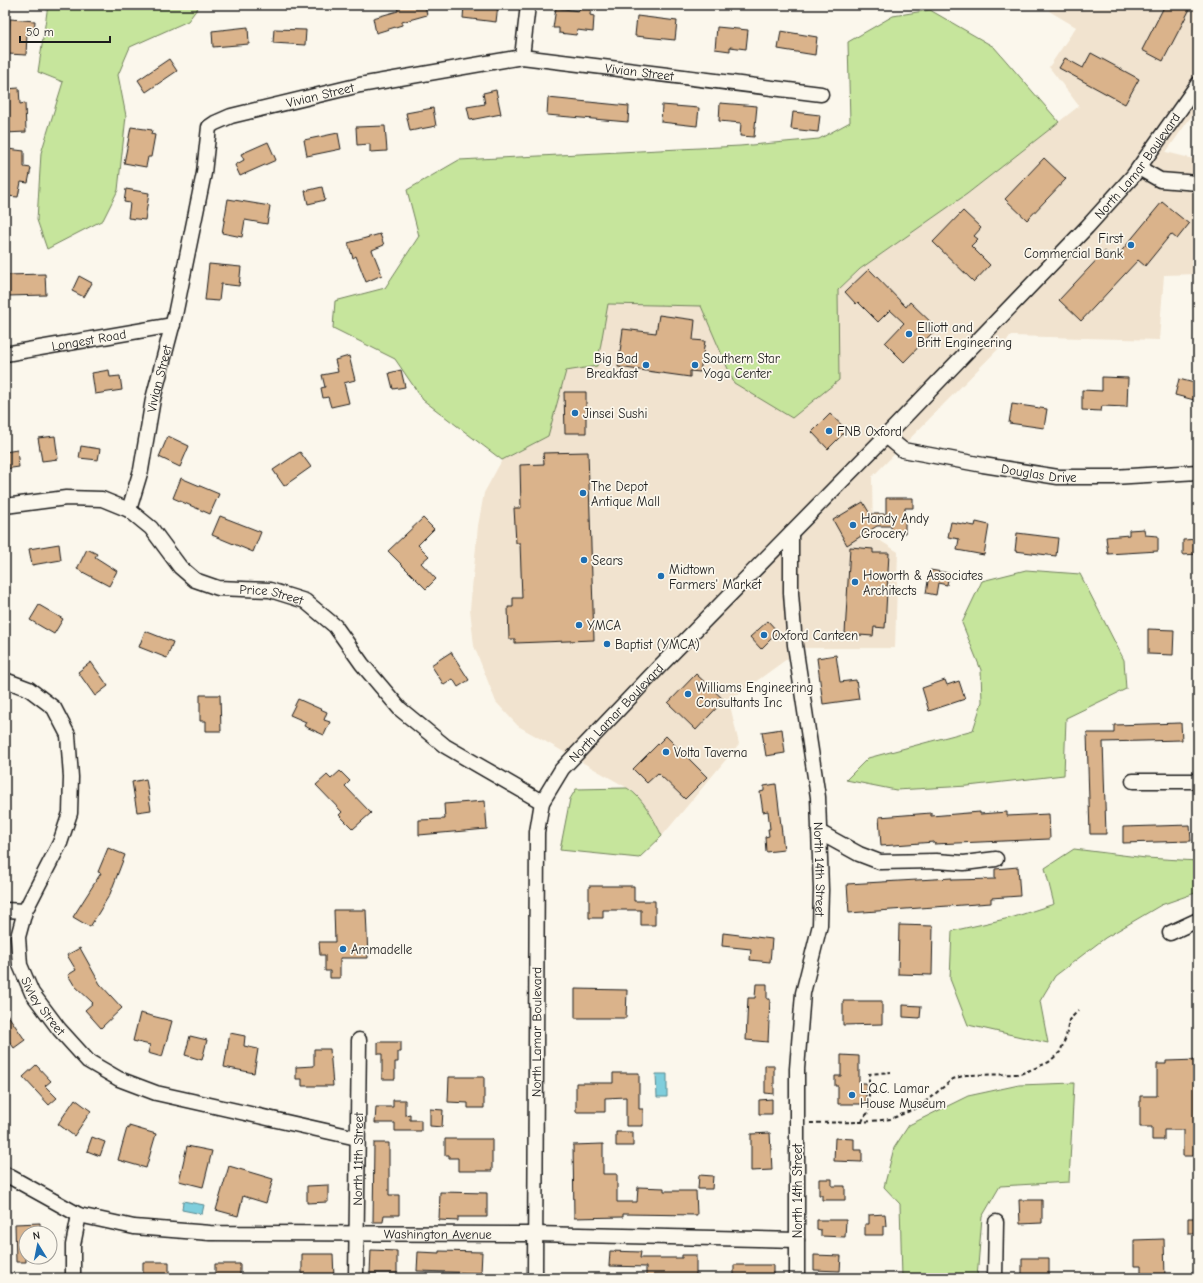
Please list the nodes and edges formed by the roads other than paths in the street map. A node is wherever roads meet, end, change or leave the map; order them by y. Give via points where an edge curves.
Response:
1 (528, 5) edge
2 (522, 57) junction
3 (1198, 84) edge
4 (822, 94) dead end
5 (1139, 168) junction
6 (1198, 183) edge
7 (173, 325) junction
8 (5, 354) edge
9 (886, 436) junction
10 (1198, 472) edge
11 (5, 506) edge
12 (129, 510) junction
13 (791, 533) junction
14 (5, 680) edge
15 (1198, 781) edge
16 (1133, 782) dead end
17 (542, 802) junction
18 (819, 832) junction
19 (996, 859) dead end
20 (5, 910) edge
21 (26, 912) junction
22 (1198, 920) edge
23 (1170, 933) dead end
24 (359, 1040) dead end
25 (357, 1138) junction
26 (5, 1174) edge
27 (79, 1215) junction
28 (996, 1222) dead end
29 (355, 1234) junction
30 (535, 1234) junction
31 (797, 1240) junction
32 (72, 1278) edge
33 (356, 1278) edge
34 (535, 1278) edge
35 (797, 1278) edge
36 (995, 1278) edge

1 - 2 street
2 - 4 street, Vivian Street
2 - 7 street, Vivian Street via 360,85 231,116 215,123 209,128 204,173
3 - 5 street, North Lamar Boulevard
5 - 6 street via 1160,180
5 - 9 street, North Lamar Boulevard via 1088,227
7 - 8 street, Longest Road
7 - 12 street, Vivian Street via 153,399 142,470
9 - 10 street, Douglas Drive via 903,450 1058,477
9 - 13 street, North Lamar Boulevard
11 - 12 street, Price Street via 66,498 102,499
12 - 17 street, Price Street via 151,528 180,567 195,580 218,588 270,590 306,601 335,626 362,664 400,709 445,746
13 - 17 street, North Lamar Boulevard via 562,769
13 - 18 street, North 14th Street via 791,593 795,645 818,797
14 - 21 street, Sivley Street via 29,690 54,708 68,734 70,813 60,843
15 - 16 street
17 - 30 street, North Lamar Boulevard via 537,832
18 - 19 street via 859,854 880,862 936,860 964,863
18 - 31 street, North 14th Street via 820,926 803,993 797,1069
20 - 21 street
21 - 25 street, Sivley Street via 18,937 20,965 32,993 59,1029 88,1061 119,1079 156,1093
22 - 23 street
24 - 25 street, North 11th Street
25 - 29 street, North 11th Street
26 - 27 street, Washington Avenue
27 - 29 street, Washington Avenue via 134,1227 205,1233
27 - 32 street via 73,1245
28 - 36 street
29 - 30 street, Washington Avenue
29 - 33 street, North 11th Street
30 - 31 street, Washington Avenue
30 - 34 street, North Lamar Boulevard
31 - 35 street, North 14th Street

